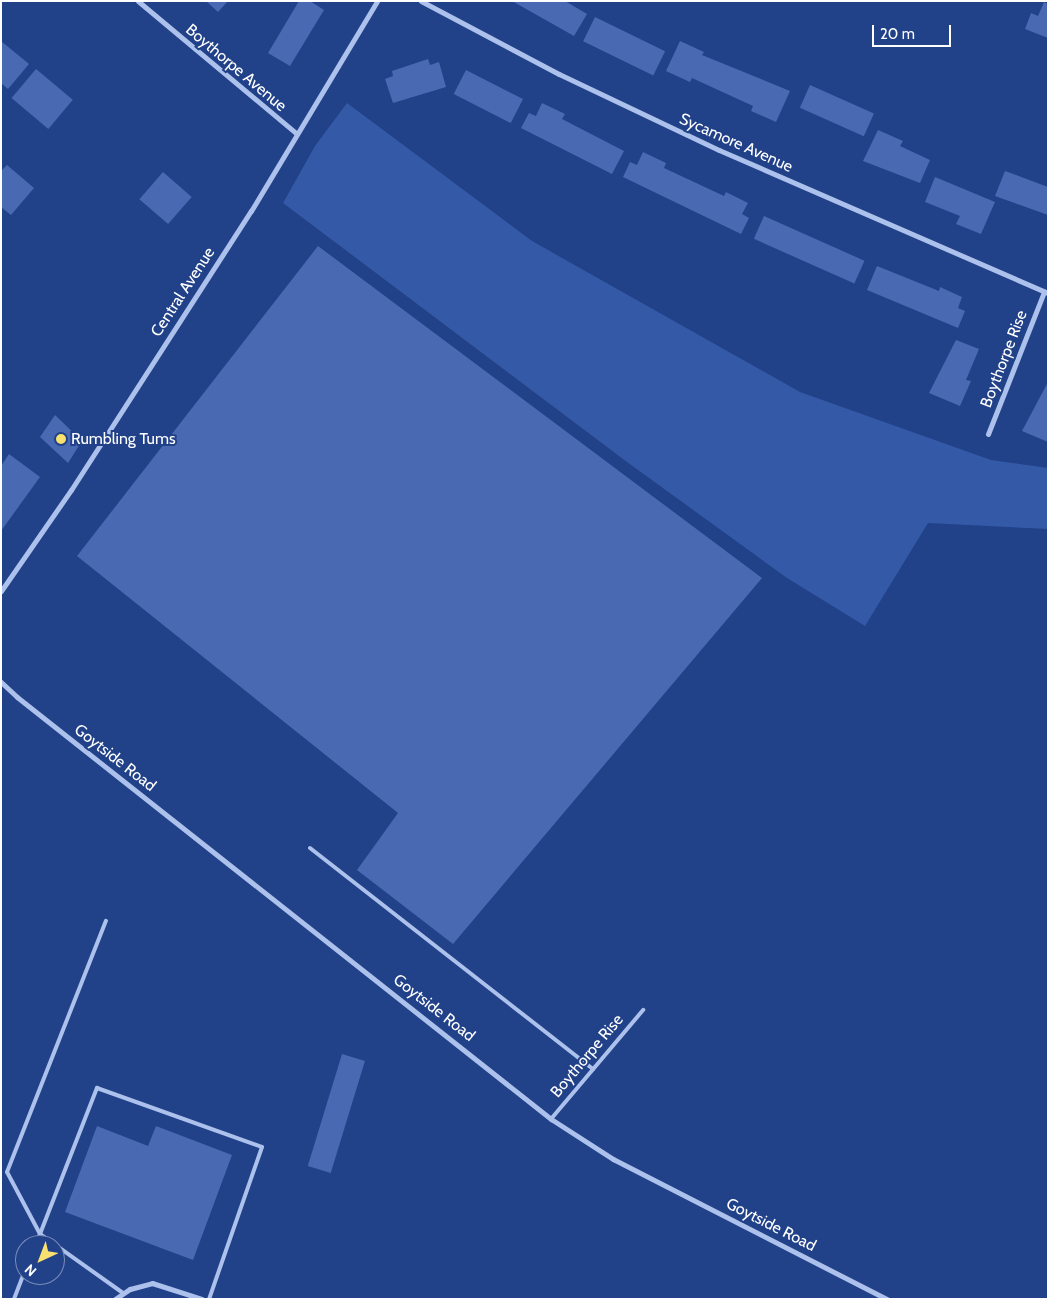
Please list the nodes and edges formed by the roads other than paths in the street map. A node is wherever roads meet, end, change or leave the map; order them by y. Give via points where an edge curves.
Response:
1 (138, 1) edge
2 (377, 1) edge
3 (421, 1) edge
4 (296, 133) junction
5 (1046, 293) edge
6 (988, 434) dead end
7 (1, 591) edge
8 (1, 682) edge
9 (310, 848) dead end
10 (106, 921) dead end
11 (643, 1010) dead end
12 (593, 1069) junction
13 (551, 1119) junction
14 (40, 1234) junction
15 (20, 1285) edge
16 (123, 1293) junction
17 (14, 1299) edge
18 (115, 1299) edge
19 (202, 1299) edge
20 (209, 1299) edge
21 (887, 1299) edge

1 - 4 street, Boythorpe Avenue
2 - 4 street, Central Avenue
3 - 5 street, Sycamore Avenue via 559,74 719,150
4 - 7 street, Central Avenue via 251,211 71,490
5 - 6 street, Boythorpe Rise
8 - 13 street, Goytside Road via 17,698
9 - 12 lane
10 - 14 lane via 6,1172
11 - 12 lane, Boythorpe Rise
12 - 13 lane, Boythorpe Rise
13 - 21 street, Goytside Road via 613,1159
14 - 16 lane
14 - 20 lane via 96,1088 262,1147
15 - 17 lane
16 - 18 street
16 - 19 street via 152,1283

